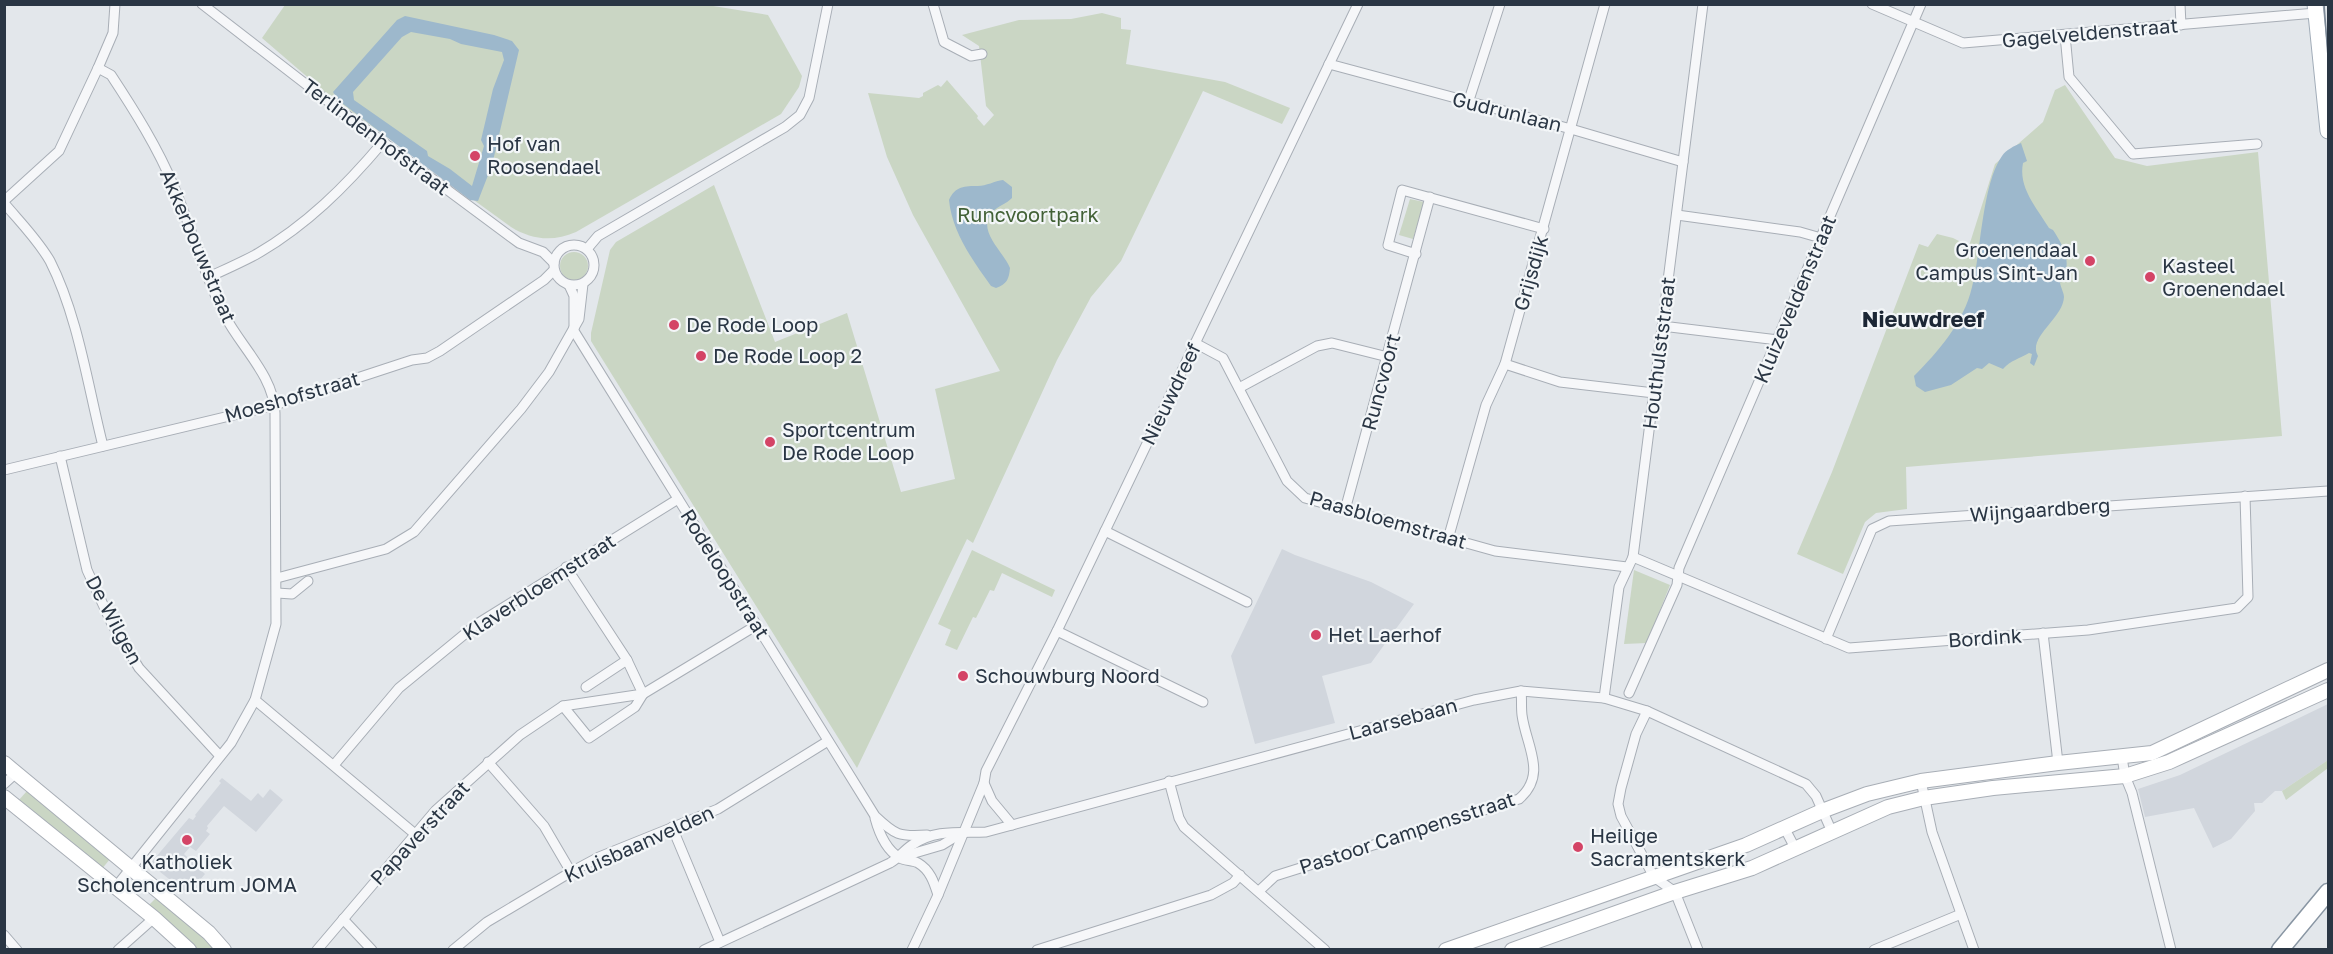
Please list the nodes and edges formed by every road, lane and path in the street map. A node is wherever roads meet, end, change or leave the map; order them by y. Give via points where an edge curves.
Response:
1 (115, 4) edge
2 (202, 4) edge
3 (828, 4) edge
4 (933, 4) edge
5 (1358, 4) edge
6 (1500, 4) edge
7 (1605, 4) edge
8 (1703, 4) edge
9 (1872, 4) edge
10 (1921, 4) edge
11 (2180, 4) edge
12 (2315, 8) edge
13 (1914, 23) junction
14 (2181, 26) junction
15 (2065, 35) junction
16 (982, 54) dead end
17 (1329, 64) junction
18 (98, 68) junction
19 (1468, 103) junction
20 (1571, 129) junction
21 (2328, 131) edge
22 (383, 142) junction
23 (2257, 144) dead end
24 (1683, 162) junction
25 (1430, 197) junction
26 (4, 202) edge
27 (1677, 215) junction
28 (1544, 229) junction
29 (1821, 238) junction
30 (587, 249) junction
31 (1416, 254) junction
32 (554, 266) junction
33 (209, 277) junction
34 (582, 284) junction
35 (569, 285) junction
36 (1662, 326) junction
37 (574, 331) junction
38 (1778, 340) junction
39 (1195, 343) junction
40 (1388, 357) junction
41 (1505, 364) junction
42 (1239, 388) junction
43 (1654, 393) junction
44 (275, 405) junction
45 (103, 446) junction
46 (60, 456) junction
47 (4, 470) edge
48 (2328, 490) edge
49 (2245, 496) junction
50 (678, 499) junction
51 (1345, 510) junction
52 (1105, 531) junction
53 (1448, 539) junction
54 (1633, 557) junction
55 (566, 567) junction
56 (1627, 567) junction
57 (1678, 576) junction
58 (277, 578) junction
59 (308, 581) dead end
60 (277, 593) junction
61 (1247, 602) dead end
62 (757, 625) junction
63 (1057, 631) junction
64 (2043, 633) junction
65 (1826, 639) junction
66 (627, 660) junction
67 (2328, 670) edge
68 (586, 687) dead end
69 (2328, 690) edge
70 (1521, 691) junction
71 (1629, 693) dead end
72 (643, 694) junction
73 (1604, 698) junction
74 (255, 700) junction
75 (1203, 702) dead end
76 (563, 706) junction
77 (1647, 711) junction
78 (828, 741) junction
79 (220, 756) junction
80 (2122, 757) junction
81 (488, 762) junction
82 (4, 763) edge
83 (2058, 763) junction
84 (334, 765) junction
85 (16, 773) junction
86 (2125, 776) junction
87 (1170, 782) junction
88 (1921, 782) junction
89 (984, 783) junction
90 (4, 784) edge
91 (4, 797) edge
92 (1924, 798) junction
93 (1822, 811) junction
94 (875, 816) junction
95 (1012, 825) junction
96 (672, 827) junction
97 (1785, 829) junction
98 (892, 832) junction
99 (1832, 832) junction
100 (962, 833) junction
101 (415, 834) junction
102 (932, 835) junction
103 (1795, 848) junction
104 (900, 858) junction
105 (130, 868) junction
106 (571, 872) junction
107 (1240, 875) junction
108 (1654, 877) junction
109 (115, 888) junction
110 (1259, 891) junction
111 (1675, 892) junction
112 (2328, 892) edge
113 (938, 895) junction
114 (1961, 914) junction
115 (154, 918) junction
116 (344, 919) junction
117 (4, 935) edge
118 (720, 942) junction
119 (914, 949) edge
120 (17, 950) edge
121 (118, 950) edge
122 (189, 950) edge
123 (224, 950) edge
124 (317, 950) edge
125 (372, 950) edge
126 (453, 950) edge
127 (704, 950) edge
128 (1038, 950) edge
129 (1325, 950) edge
130 (1446, 950) edge
131 (1512, 950) edge
132 (1698, 950) edge
133 (1874, 950) edge
134 (1974, 950) edge
135 (2171, 950) edge
136 (2280, 950) edge

1 - 18 street via 113,33
2 - 22 street, Terlindenhofstraat
3 - 30 street via 809,98 800,115 598,236
4 - 16 street via 944,42 971,56
5 - 17 street, Nieuwdreef
6 - 19 street
7 - 20 street, Grijsdijk
8 - 24 street, Houthulststraat
9 - 13 street, Gagelveldenstraat
10 - 13 street, Kluizeveldenstraat
11 - 14 street
12 - 14 street, Gagelveldenstraat
12 - 21 main road
13 - 15 street, Gagelveldenstraat via 1963,43
13 - 29 street, Kluizeveldenstraat
14 - 15 street, Gagelveldenstraat
15 - 23 street via 2069,77 2133,154
17 - 19 street, Gudrunlaan
17 - 39 street, Nieuwdreef
18 - 26 street via 59,151
18 - 33 street, Akkerbouwstraat via 111,75 159,155
19 - 20 street, Gudrunlaan
20 - 24 street, Gudrunlaan
20 - 28 street, Grijsdijk
22 - 32 street, Terlindenhofstraat via 519,243 543,252
22 - 33 street via 354,177 301,225 255,255
24 - 27 street, Houthulststraat
25 - 28 street
25 - 31 street, Runcvoort
25 - 31 street via 1402,190 1388,242
26 - 45 street via 49,260 65,298
27 - 29 street
27 - 36 street, Houthulststraat
28 - 41 street, Grijsdijk
29 - 38 street, Kluizeveldenstraat
30 - 32 street via 570,245 559,251
30 - 34 street via 594,271
31 - 40 street, Runcvoort
32 - 35 street via 557,277
32 - 44 street, Moeshofstraat via 544,280 426,358
33 - 44 street, Akkerbouwstraat via 225,316 268,384
34 - 35 street
34 - 37 street
35 - 37 street via 574,296
36 - 38 street
36 - 43 street, Houthulststraat
37 - 50 street, Rodeloopstraat
37 - 58 street via 533,394 414,532 386,549
38 - 57 street, Kluizeveldenstraat
39 - 42 street, Paasbloemstraat via 1223,358
39 - 52 street, Nieuwdreef
40 - 42 street via 1329,343
40 - 51 street, Runcvoort
41 - 43 street via 1560,381
41 - 53 street, Grijsdijk via 1486,405
42 - 51 street, Paasbloemstraat via 1294,490 1305,498
43 - 54 street, Houthulststraat
44 - 45 street, Moeshofstraat
44 - 58 street, Akkerbouwstraat
45 - 46 street, Moeshofstraat
46 - 47 street, Moeshofstraat
46 - 79 street, De Wilgen via 87,570 112,624 139,668
48 - 49 street, Wijngaardberg
49 - 64 street, Bordink via 2248,597 2237,608
49 - 65 street, Wijngaardberg via 1889,521 1872,529
50 - 55 street, Klaverbloemstraat
50 - 62 street, Rodeloopstraat
51 - 53 street, Paasbloemstraat
52 - 61 street
52 - 63 street, Nieuwdreef
53 - 56 street, Paasbloemstraat via 1523,555
54 - 56 street, Houthulststraat
54 - 57 street, Bordink
55 - 66 street
55 - 84 street, Klaverbloemstraat via 477,624 399,688
56 - 73 street, Houthulststraat via 1619,588
57 - 65 street, Bordink
57 - 71 street
58 - 60 street, Akkerbouwstraat
59 - 60 street via 292,594
60 - 74 street, Akkerbouwstraat via 276,624
62 - 72 street
62 - 78 street, Rodeloopstraat
63 - 75 street
63 - 89 street, Nieuwdreef via 986,771
64 - 65 street, Bordink via 1849,648
64 - 83 street
66 - 68 street
66 - 72 street
67 - 80 street via 2152,753
69 - 86 street via 2169,762
70 - 73 street, Laarsebaan
70 - 87 street, Laarsebaan via 1474,700
70 - 110 street, Pastoor Campensstraat via 1522,714 1535,766 1534,779 1519,799 1275,876
72 - 76 street
72 - 76 street via 635,707 589,738
73 - 77 street, Laarsebaan
74 - 79 street, Akkerbouwstraat
74 - 84 street
76 - 81 street, Papaverstraat
77 - 93 street, Laarsebaan via 1806,784
77 - 108 street via 1636,734 1618,804
78 - 94 street, Rodeloopstraat
78 - 96 street, Kruisbaanvelden via 718,809
79 - 105 street, Akkerbouwstraat
80 - 83 street
80 - 86 street
81 - 101 street, Papaverstraat
81 - 106 street via 544,826
82 - 85 street
83 - 88 street
84 - 101 street
85 - 90 street
85 - 105 street
86 - 92 street
86 - 135 street
87 - 95 street, Laarsebaan
87 - 107 street via 1184,827
88 - 92 street
88 - 93 street via 1867,794
89 - 95 street via 992,801
89 - 100 street, Nieuwdreef
91 - 109 street
92 - 99 street via 1888,807
92 - 114 street
93 - 97 street
93 - 99 street, Laarsebaan
94 - 98 street, Rodeloopstraat
94 - 104 street, Rodeloopstraat via 878,831
95 - 100 street, Laarsebaan
96 - 106 street, Kruisbaanvelden
96 - 118 street
97 - 103 street
97 - 108 street
98 - 102 street
98 - 104 street, Rodeloopstraat via 899,844
99 - 103 street
100 - 102 street, Laarsebaan
100 - 104 street, Laarsebaan via 942,845
100 - 113 street, Nieuwdreef
101 - 116 street, Papaverstraat
102 - 104 street, Laarsebaan via 911,845
103 - 111 street via 1752,868
104 - 113 street via 919,864 933,878
104 - 118 street, Laarsebaan
105 - 109 street, Akkerbouwstraat
105 - 123 street
106 - 126 street, Kruisbaanvelden via 487,922
107 - 110 street
107 - 128 street via 1211,895
108 - 111 street
108 - 130 street
109 - 115 street
110 - 129 street
111 - 131 street
111 - 132 street
112 - 136 highway
113 - 119 street, Nieuwdreef
114 - 133 street
114 - 134 street
115 - 121 street
115 - 122 street
116 - 124 street, Papaverstraat
116 - 125 street
117 - 120 street
118 - 127 street, Laarsebaan

